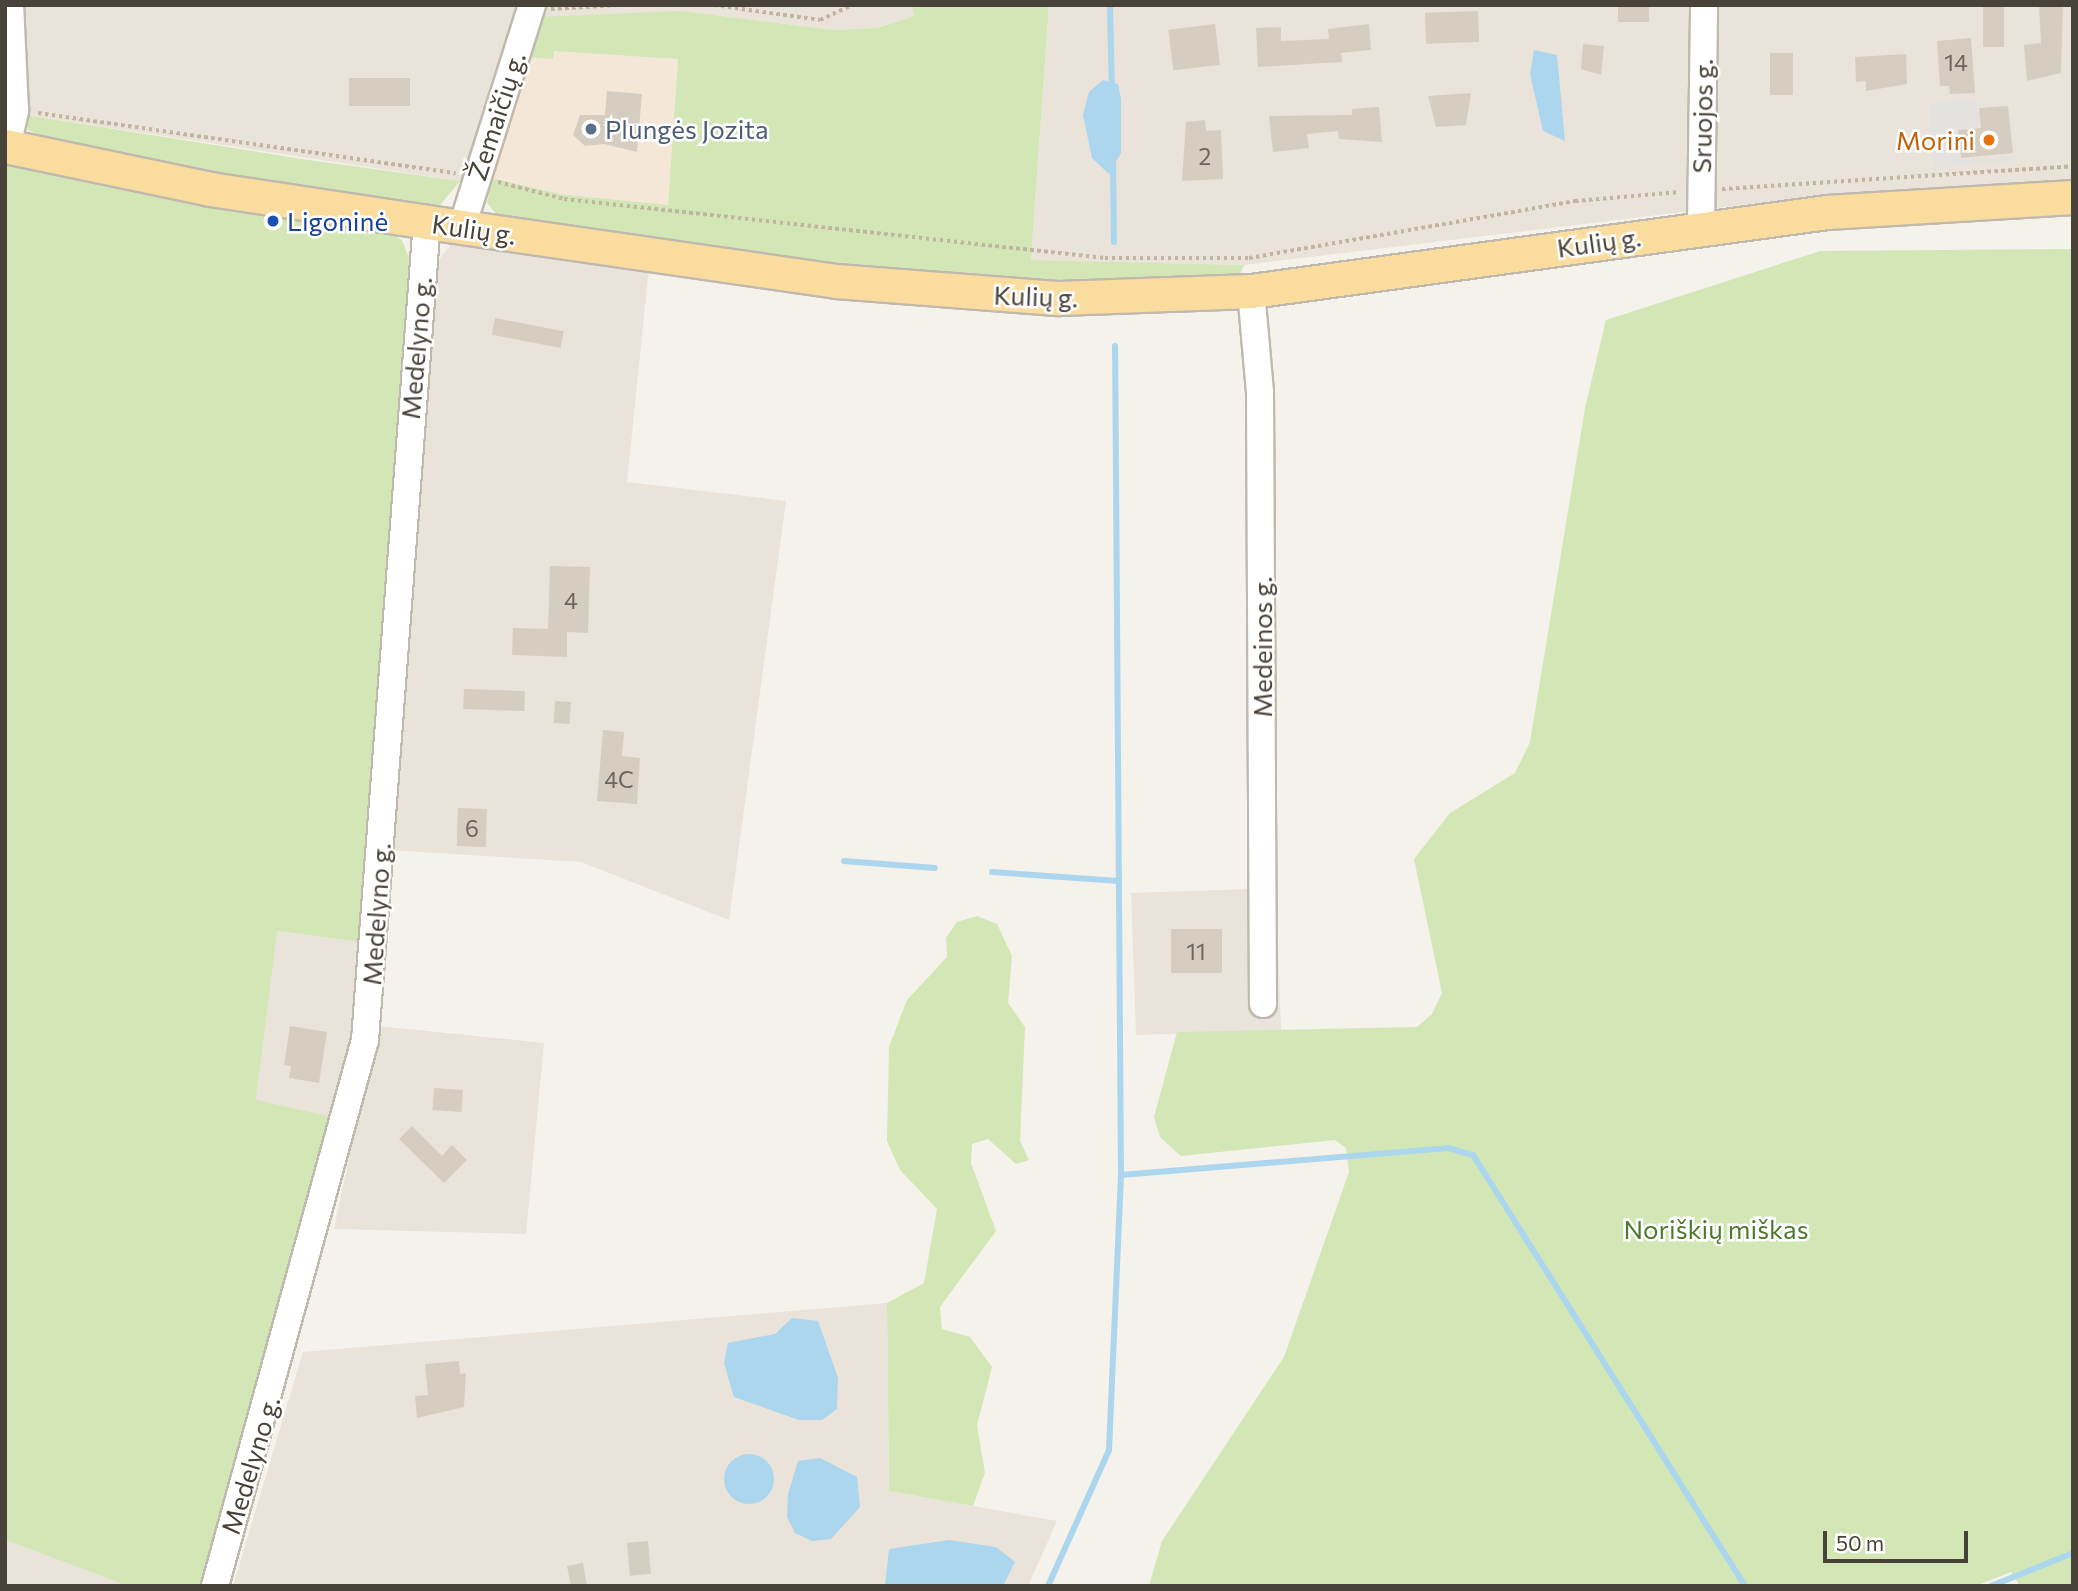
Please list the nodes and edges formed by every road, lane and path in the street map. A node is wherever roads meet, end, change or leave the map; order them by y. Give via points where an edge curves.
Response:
1 (10, 5) edge
2 (619, 5) edge
3 (714, 5) edge
4 (852, 5) edge
5 (1704, 5) edge
6 (532, 8) edge
7 (15, 110) junction
8 (6, 146) edge
9 (2073, 166) edge
10 (475, 176) junction
11 (1700, 190) junction
12 (2073, 197) edge
13 (427, 222) junction
14 (462, 227) junction
15 (1701, 227) junction
16 (1251, 291) junction
17 (1263, 1004) dead end
18 (215, 1586) edge

1 - 7 street
2 - 6 path
3 - 4 path via 820,20
5 - 11 street, Sruojos g.
6 - 10 street, Žemaičių g.
7 - 8 street
7 - 10 path
8 - 13 main road, Kulių g. via 210,189
9 - 11 path
10 - 11 path via 564,199 1105,258 1249,258 1575,201
10 - 14 street, Žemaičių g.
11 - 15 street, Sruojos g.
12 - 15 main road, Kulių g. via 1828,212
13 - 14 main road, Kulių g.
13 - 18 street, Medelyno g. via 365,1040
14 - 16 main road, Kulių g. via 922,290 1059,299
15 - 16 main road, Kulių g.
16 - 17 street, Medeinos g. via 1260,392

